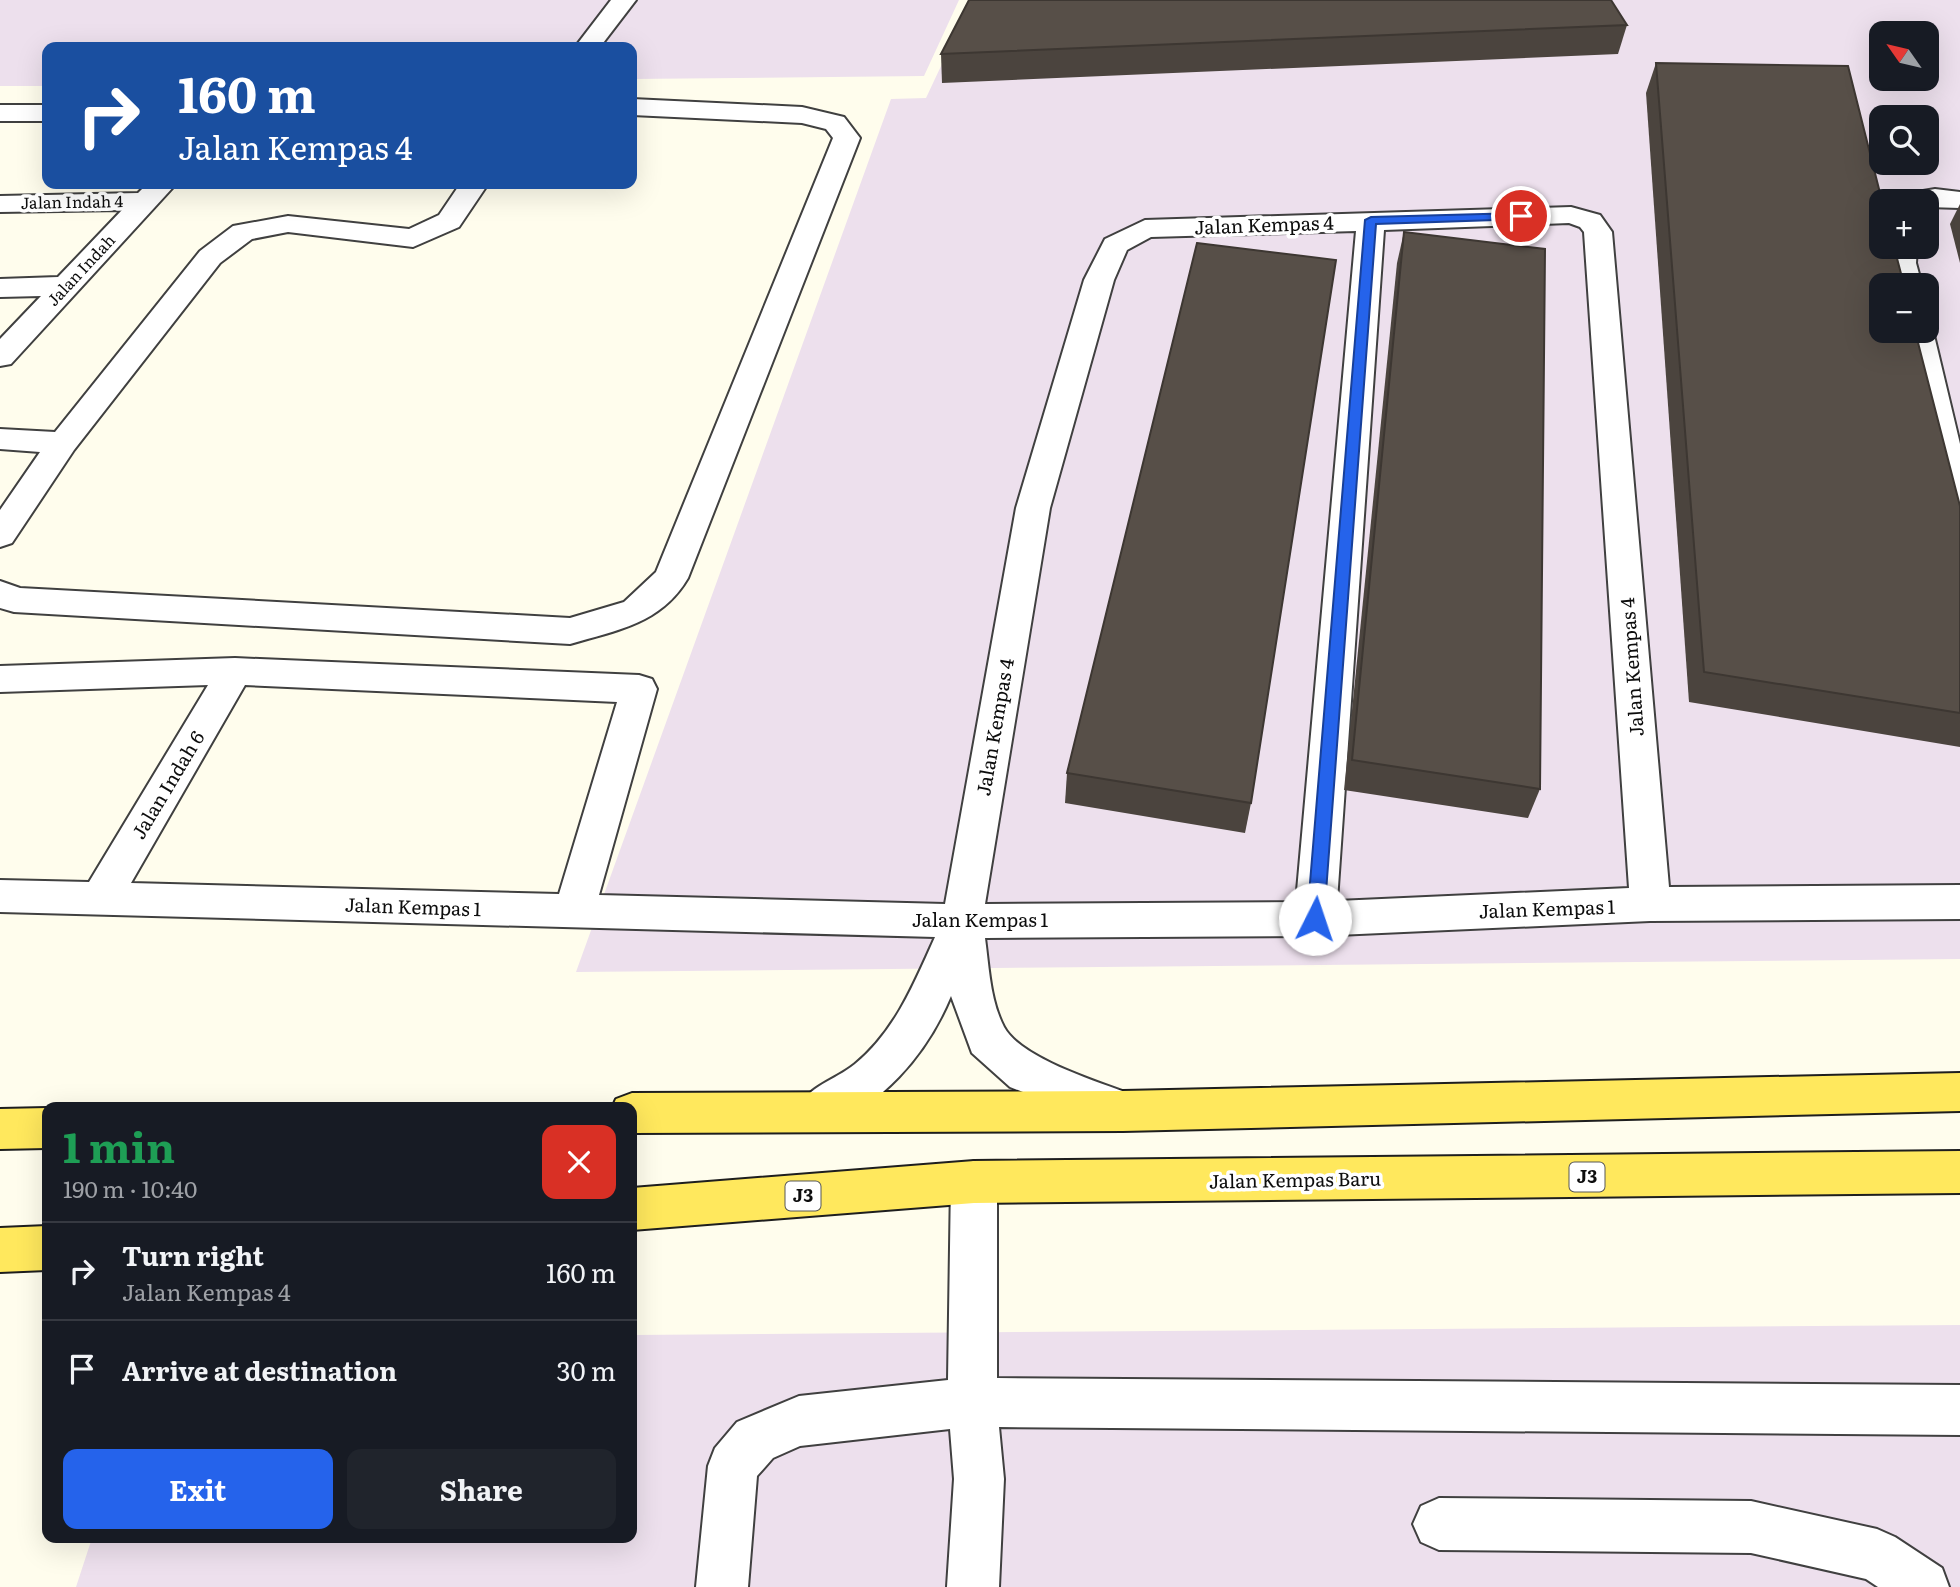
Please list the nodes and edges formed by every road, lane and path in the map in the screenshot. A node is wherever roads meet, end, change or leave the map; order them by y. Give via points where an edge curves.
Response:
1 (624, 0) edge
2 (591, 42) edge
3 (637, 107) edge
4 (0, 113) edge
5 (42, 113) edge
6 (471, 189) edge
7 (154, 192) edge
8 (1939, 197) edge
9 (1960, 200) edge
10 (0, 204) edge
11 (1371, 220) junction
12 (66, 286) junction
13 (0, 288) edge
14 (1920, 343) edge
15 (0, 357) edge
16 (0, 439) edge
17 (63, 443) junction
18 (1960, 513) edge
19 (0, 535) edge
20 (0, 593) edge
21 (235, 671) junction
22 (0, 679) edge
23 (0, 896) edge
24 (101, 898) junction
25 (1960, 902) edge
26 (1650, 904) junction
27 (574, 911) junction
28 (1315, 919) junction
29 (962, 921) junction
30 (1960, 1092) edge
31 (818, 1110) junction
32 (1123, 1111) junction
33 (637, 1113) edge
34 (42, 1128) edge
35 (0, 1129) edge
36 (1960, 1172) edge
37 (974, 1182) junction
38 (637, 1209) edge
39 (42, 1248) edge
40 (0, 1250) edge
41 (972, 1402) junction
42 (1960, 1410) edge
43 (1439, 1524) dead end
44 (722, 1587) edge
45 (974, 1587) edge
46 (1923, 1587) edge

1 - 2 street
3 - 20 street via 802,114 835,123 847,138 671,578 636,611 570,631 14,600
4 - 5 street
6 - 17 street via 449,221 413,238 288,224 243,232 210,257
7 - 10 street, Jalan Indah 4
7 - 12 street, Jalan Indah
8 - 9 street
11 - 26 street, Jalan Kempas 4 via 1571,215 1590,221 1598,232
11 - 28 street
11 - 29 street, Jalan Kempas 4 via 1145,229 1115,245 1099,280 1033,508
12 - 13 street
12 - 15 street, Jalan Indah
14 - 18 street
16 - 17 street
17 - 19 street
21 - 22 street
21 - 24 street, Jalan Indah 6
21 - 27 street via 639,689
23 - 24 street, Jalan Kempas 1
24 - 27 street, Jalan Kempas 1
25 - 26 street, Jalan Kempas 1
26 - 28 street, Jalan Kempas 1
27 - 29 street, Jalan Kempas 1
28 - 29 street, Jalan Kempas 1
29 - 31 street via 921,1017 897,1049 870,1078
29 - 32 street via 971,992 988,1040 1024,1073
30 - 32 main road
31 - 32 main road
31 - 33 main road
34 - 35 main road
36 - 37 main road, Jalan Kempas Baru / J3
37 - 38 main road, Jalan Kempas Baru / J3
37 - 41 street
39 - 40 main road
41 - 42 street
41 - 44 street via 799,1421 755,1440 733,1466
41 - 45 street via 979,1479
43 - 46 street via 1751,1527 1877,1555

